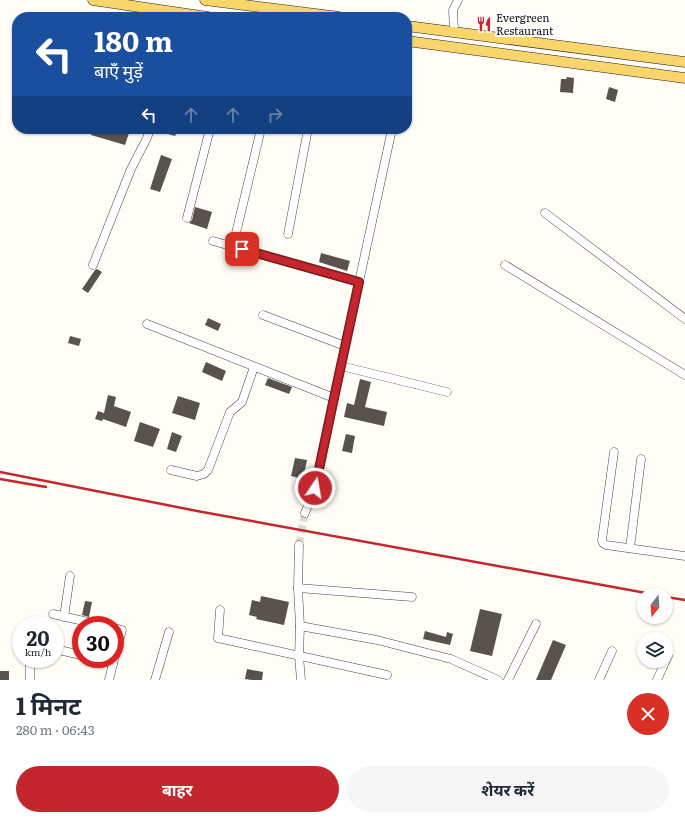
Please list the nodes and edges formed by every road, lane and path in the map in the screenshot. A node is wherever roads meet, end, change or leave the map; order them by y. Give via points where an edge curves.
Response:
1 (93, 0) edge
2 (205, 0) edge
3 (458, 0) edge
4 (243, 2) edge
5 (162, 12) edge
6 (307, 12) edge
7 (412, 29) edge
8 (454, 32) junction
9 (412, 42) edge
10 (685, 62) edge
11 (685, 78) edge
12 (148, 134) edge
13 (209, 134) edge
14 (260, 134) edge
15 (307, 134) edge
16 (391, 134) edge
17 (545, 212) dead end
18 (187, 218) dead end
19 (236, 234) dead end
20 (288, 234) dead end
21 (213, 241) dead end
22 (93, 265) dead end
23 (505, 265) dead end
24 (359, 282) junction
25 (263, 315) dead end
26 (685, 319) edge
27 (147, 324) dead end
28 (345, 346) junction
29 (341, 366) junction
30 (254, 367) junction
31 (685, 375) edge
32 (447, 392) dead end
33 (334, 398) junction
34 (614, 452) dead end
35 (641, 459) dead end
36 (171, 470) dead end
37 (305, 514) tunnel mouth
38 (299, 545) tunnel mouth
39 (630, 548) junction
40 (685, 556) edge
41 (70, 576) dead end
42 (298, 588) junction
43 (412, 597) dead end
44 (220, 610) dead end
45 (53, 614) dead end
46 (64, 616) junction
47 (72, 618) edge
48 (536, 624) dead end
49 (300, 626) junction
50 (169, 632) dead end
51 (612, 651) dead end
52 (299, 656) junction
53 (30, 668) edge
54 (112, 668) edge
55 (662, 668) edge
56 (387, 675) dead end
57 (30, 680) edge
58 (109, 680) edge
59 (155, 680) edge
60 (300, 680) edge
61 (498, 680) edge
62 (508, 680) edge
63 (599, 680) edge
64 (657, 680) edge

1 - 5 main road
2 - 4 main road
3 - 8 street via 453,10
4 - 6 main road
7 - 8 main road
8 - 10 main road
9 - 11 main road
12 - 22 street via 131,169
13 - 18 street
14 - 19 street
15 - 20 street
16 - 24 street
17 - 26 street
21 - 24 street
23 - 31 street
24 - 28 street
25 - 28 street
27 - 30 street
28 - 29 street
29 - 32 street
29 - 33 street
30 - 33 street
30 - 36 street via 242,402 230,412 208,470 197,476
33 - 37 street via 315,488
34 - 39 street via 602,540 606,545
35 - 39 street
38 - 42 street
39 - 40 street
41 - 46 street
42 - 43 street
42 - 49 street
44 - 52 street via 218,638
45 - 46 street
46 - 47 street
48 - 62 street
49 - 52 street
49 - 61 street via 377,640 451,659
50 - 59 street
51 - 63 street
52 - 56 street
52 - 60 street
53 - 57 street
54 - 58 street
55 - 64 street

